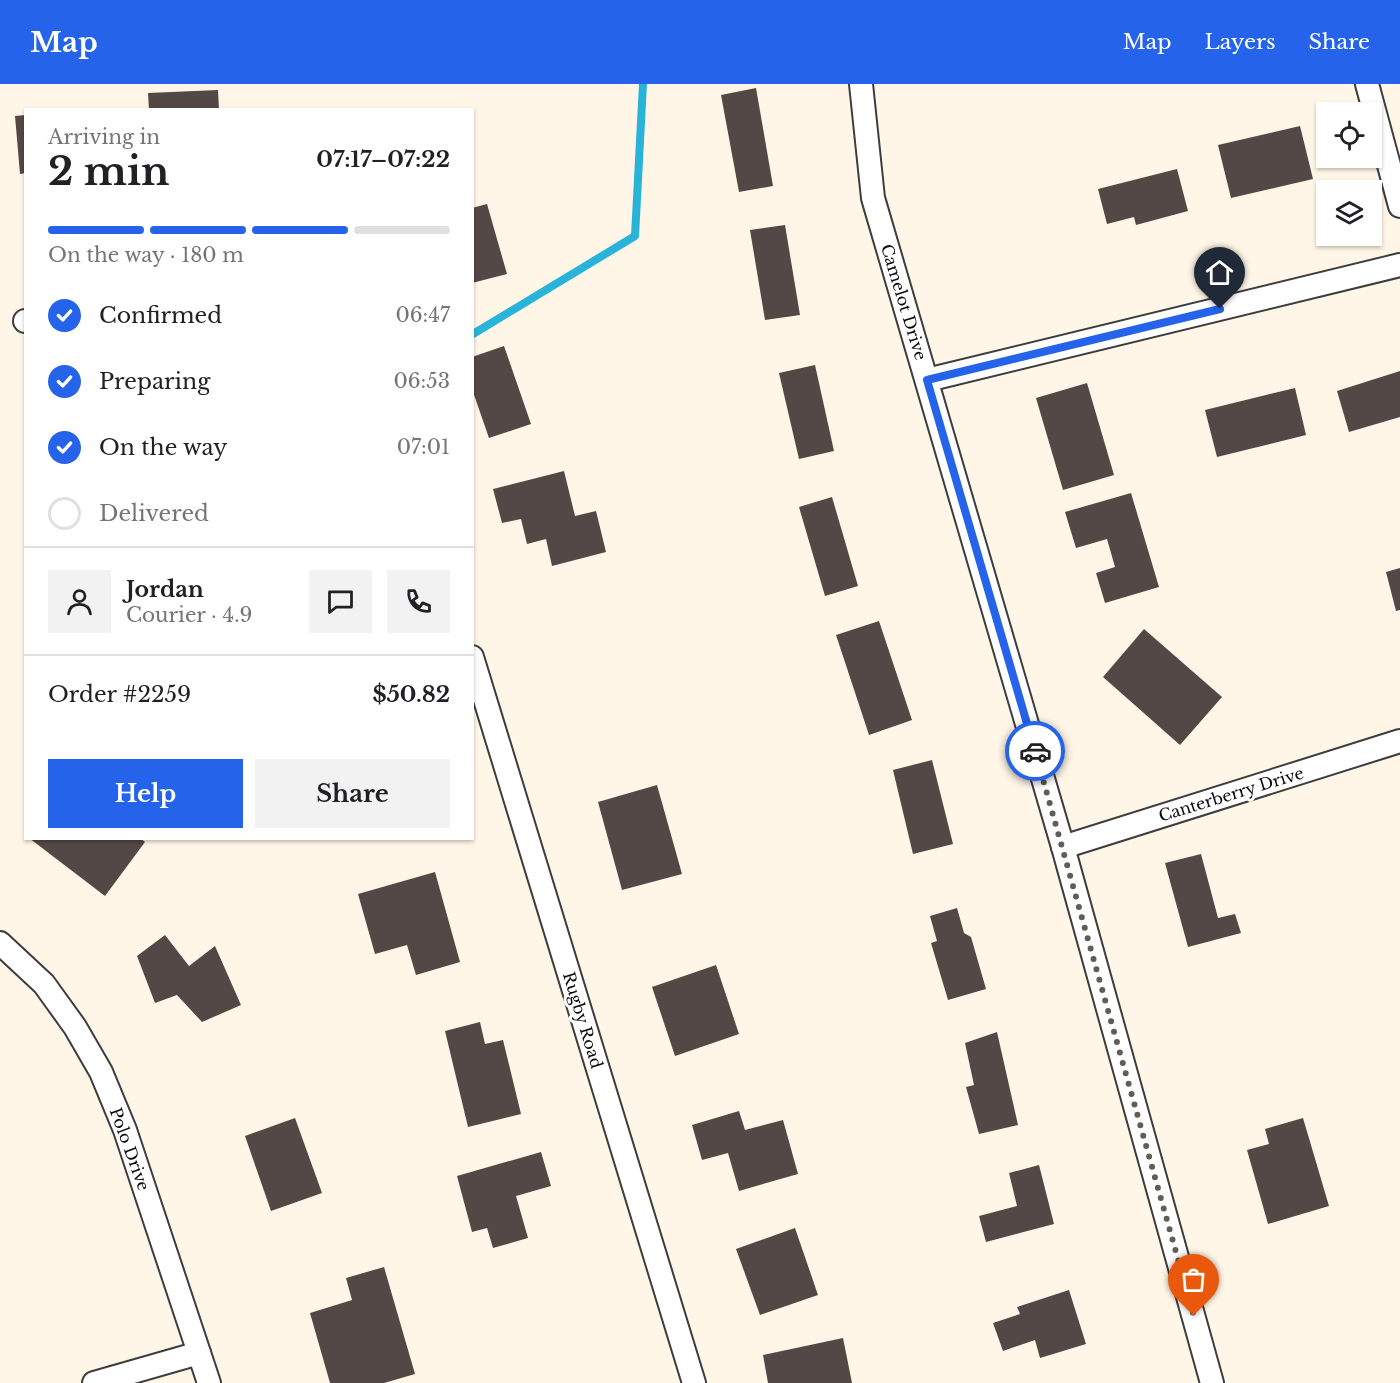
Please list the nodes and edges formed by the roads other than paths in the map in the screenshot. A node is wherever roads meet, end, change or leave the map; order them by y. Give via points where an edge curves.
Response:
1 (861, 84) edge
2 (1367, 84) edge
3 (1400, 206) edge
4 (1400, 265) edge
5 (927, 380) junction
6 (474, 664) edge
7 (1400, 741) edge
8 (1062, 847) junction
9 (0, 943) edge
10 (199, 1353) junction
11 (94, 1383) edge
12 (209, 1383) edge
13 (694, 1383) edge
14 (1212, 1383) edge

1 - 5 street, Camelot Drive via 873,198
2 - 3 street
4 - 5 street
5 - 8 street, Camelot Drive
6 - 13 street, Rugby Road
7 - 8 street, Canterberry Drive
8 - 14 street, Camelot Drive
9 - 10 street, Polo Drive via 44,984 75,1027 100,1072 125,1130
10 - 11 street
10 - 12 street, Polo Drive

